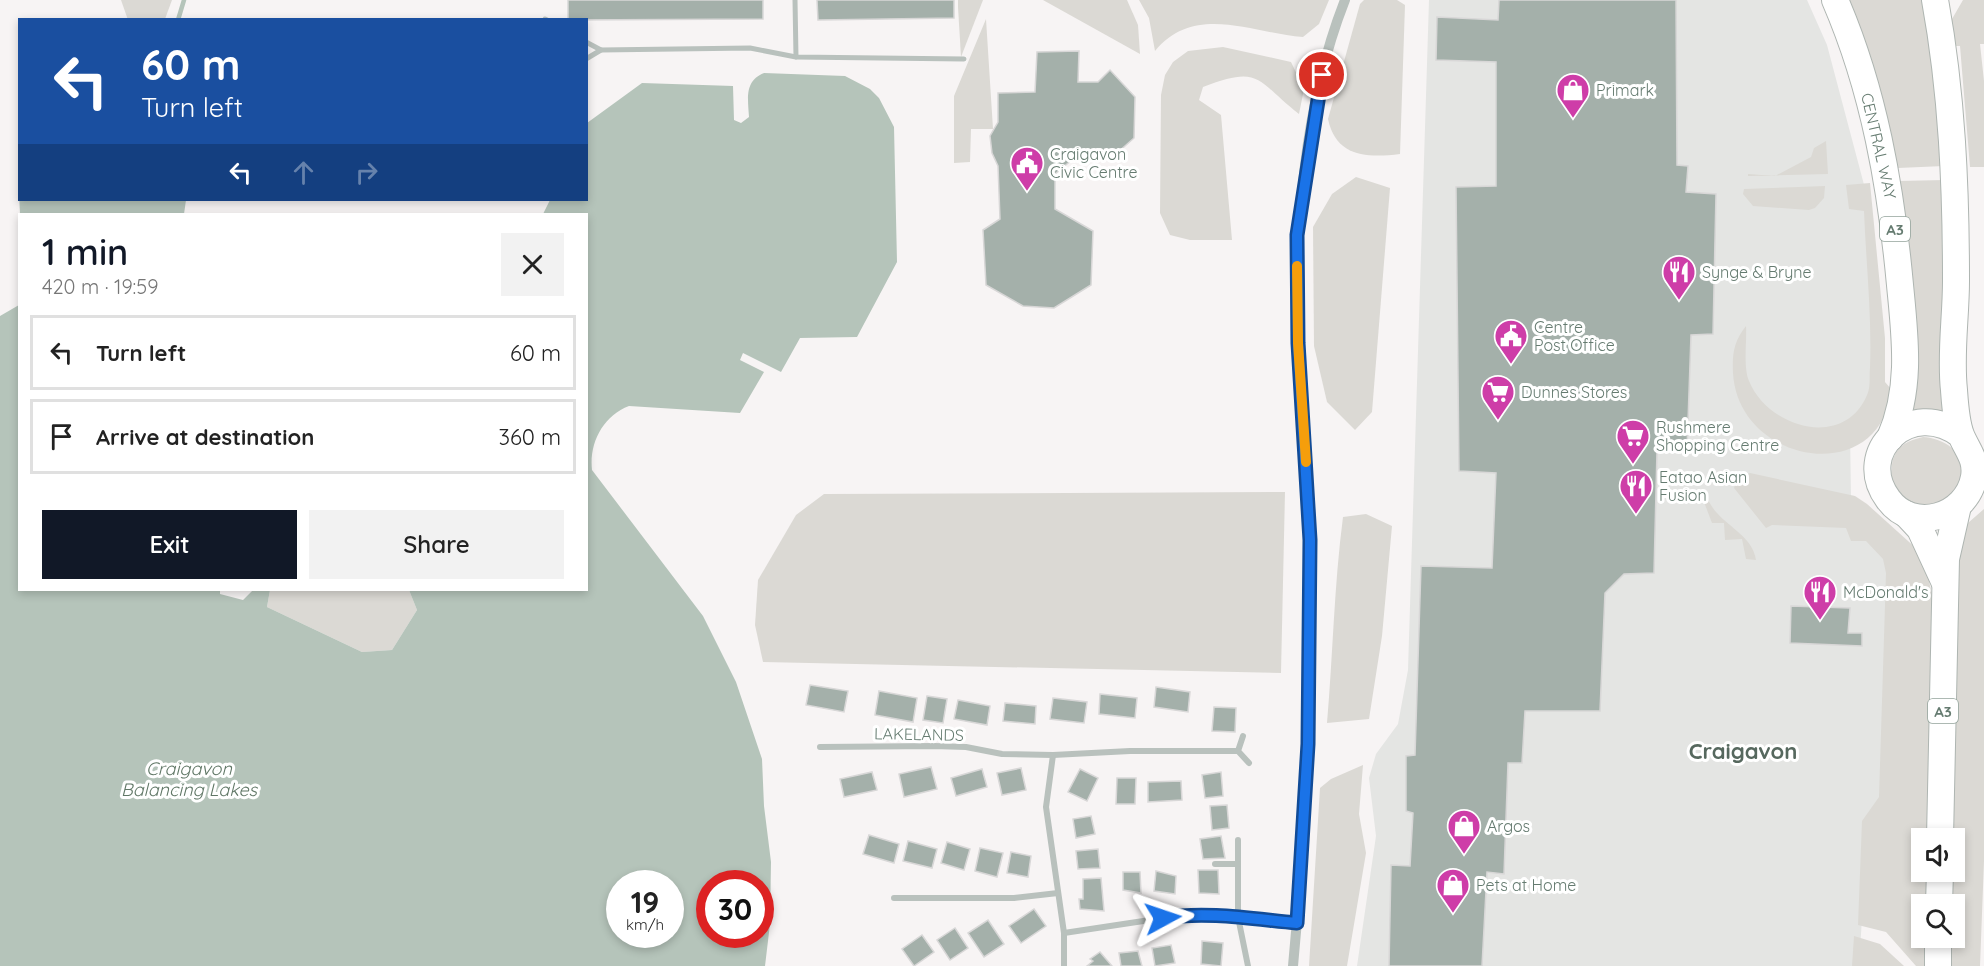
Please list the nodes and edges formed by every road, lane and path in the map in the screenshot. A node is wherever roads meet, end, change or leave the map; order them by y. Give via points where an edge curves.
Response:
1 (795, 0) edge
2 (1345, 0) edge
3 (1835, 0) edge
4 (1939, 6) edge
5 (588, 43) edge
6 (601, 50) junction
7 (796, 57) junction
8 (588, 58) edge
9 (964, 59) dead end
10 (1961, 435) junction
11 (1890, 438) junction
12 (1958, 506) junction
13 (1906, 514) junction
14 (1945, 584) junction
15 (1243, 736) dead end
16 (820, 747) dead end
17 (1238, 751) junction
18 (1053, 755) junction
19 (1250, 763) dead end
20 (1940, 828) edge
21 (1238, 840) dead end
22 (1215, 864) dead end
23 (1238, 864) junction
24 (1058, 893) junction
25 (894, 898) dead end
26 (1238, 917) junction
27 (1297, 923) junction
28 (1064, 933) junction
29 (1938, 948) edge
30 (1064, 966) edge
31 (1248, 966) edge
32 (1293, 966) edge
33 (1938, 966) edge

1 - 7 street
2 - 27 street via 1326,57 1297,235 1298,343 1310,540 1308,754
3 - 11 highway, CENTRAL WAY / A3 via 1863,76 1894,216 1905,385
4 - 10 highway, A3 via 1954,167 1953,388
5 - 6 street
6 - 7 street via 750,48
6 - 8 street
7 - 9 street
10 - 11 highway via 1938,422 1925,421 1911,423
10 - 12 highway, A3 via 1970,448 1975,473 1967,497
11 - 13 highway, A3 via 1881,452 1880,484 1887,499
12 - 13 highway via 1949,513 1928,518
12 - 14 highway, A3 via 1946,559
13 - 14 highway, A3 via 1920,529
14 - 20 highway, A3
15 - 17 street
16 - 18 street, LAKELANDS via 966,747 1002,754
17 - 18 street, LAKELANDS
17 - 19 street
18 - 24 street via 1046,807
21 - 23 street
22 - 23 street
23 - 26 street
24 - 25 street via 1014,898
24 - 28 street
26 - 27 street
26 - 28 street via 1183,915
26 - 31 street
27 - 32 street
28 - 30 street
29 - 33 highway

